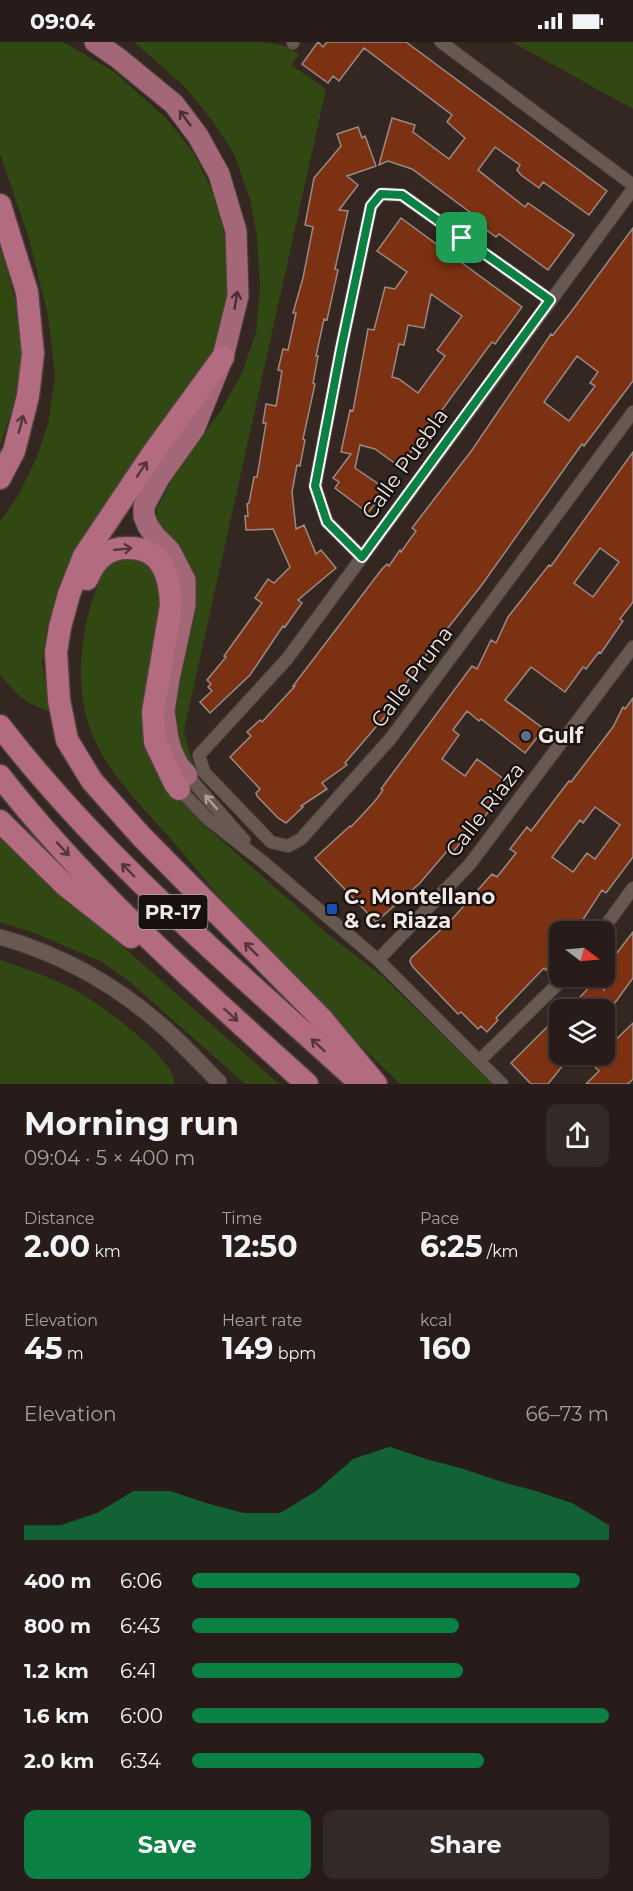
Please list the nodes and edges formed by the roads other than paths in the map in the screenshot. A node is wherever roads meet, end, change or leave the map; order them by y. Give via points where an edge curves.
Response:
1 (95, 42) edge
2 (441, 42) edge
3 (633, 187) edge
4 (0, 205) edge
5 (550, 300) junction
6 (223, 357) junction
7 (633, 412) edge
8 (0, 478) edge
9 (362, 557) junction
10 (633, 647) edge
11 (0, 726) edge
12 (199, 754) joint
13 (0, 776) edge
14 (0, 782) edge
15 (183, 782) junction
16 (23, 806) junction
17 (0, 821) edge
18 (141, 836) junction
19 (633, 888) edge
20 (609, 921) edge
21 (0, 937) edge
22 (378, 960) junction
23 (555, 987) edge
24 (202, 988) junction
25 (480, 1060) junction
26 (219, 1083) edge
27 (307, 1084) edge
28 (362, 1084) edge
29 (376, 1084) edge
30 (502, 1084) edge

6 -> 1 highway via 238,296 236,231 219,174 174,104
2 - 3 street
3 - 5 street, Calle Puebla
8 -> 4 highway via 14,451 28,396 33,354 27,292
5 - 9 street, Calle Puebla
5 - 9 street via 402,195 381,194 371,206 315,486 327,522
6 - 15 highway via 194,429 144,506 148,526 170,551 184,580 185,605 164,711 168,739
18 -> 6 highway via 92,781 67,740 56,652 60,627 84,556
7 - 12 street, Calle Pruna via 391,738 301,839 288,846 271,842 204,772
9 - 12 street, Calle Puebla via 287,659
10 - 22 street, Calle Riaza via 470,864
28 -> 11 highway, PR-17 via 133,875 51,788
13 - 16 highway, PR-17
14 - 16 highway
18 -> 15 highway via 84,750 66,695 64,654 74,608 92,567 117,547 148,550 166,573 170,587 171,605 153,712 155,742 170,776
15 - 22 street via 208,819
16 -> 24 highway, PR-17 via 122,911
17 - 24 highway via 64,884
29 -> 18 highway via 321,1018
19 - 20 street
21 - 26 street via 67,961 116,989 160,1024
22 - 25 street
23 - 25 street
24 -> 27 highway, PR-17
25 - 30 street

